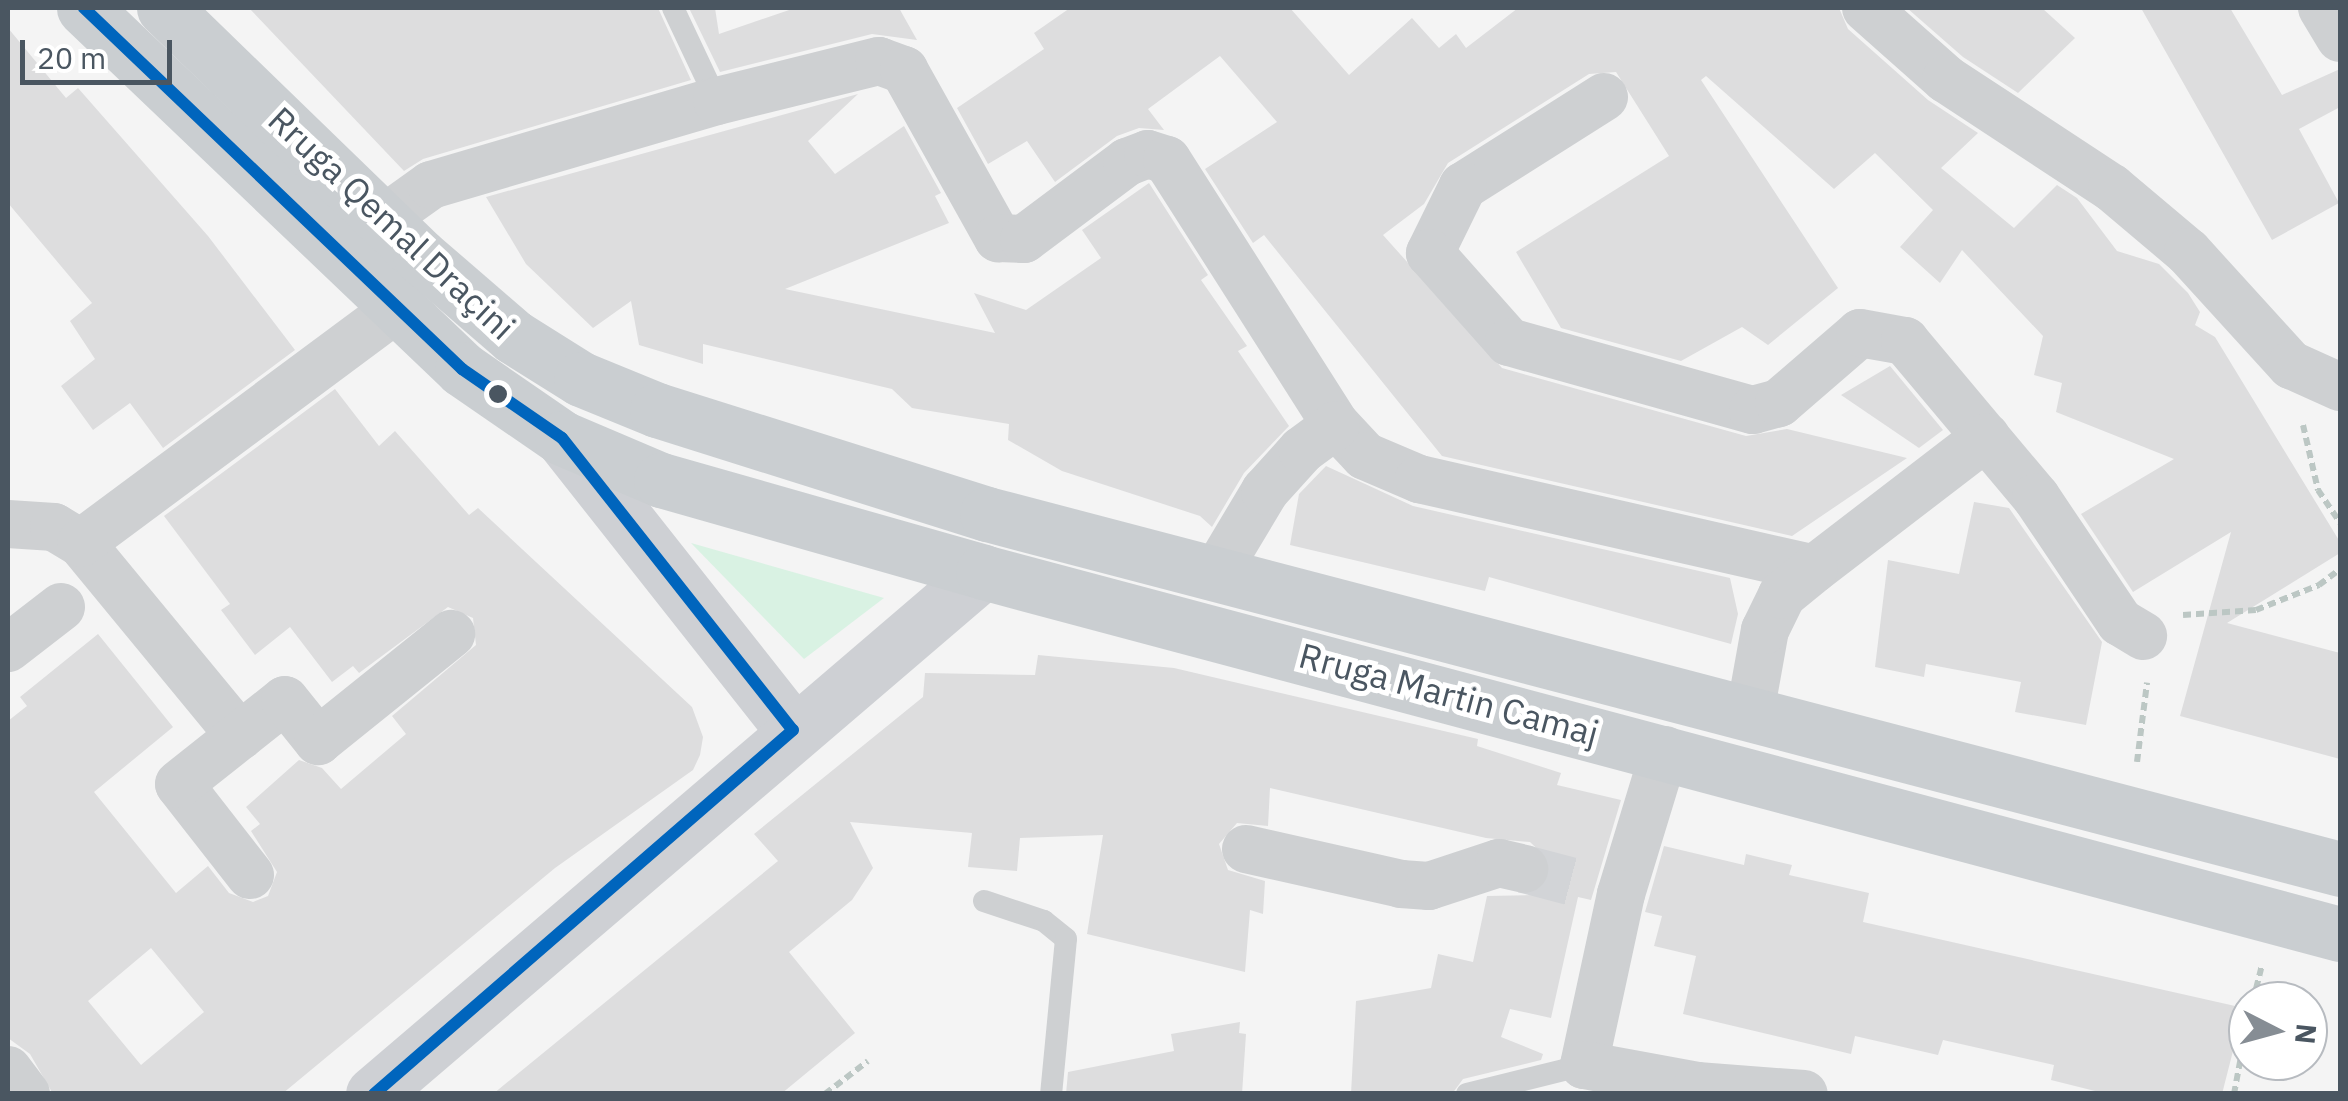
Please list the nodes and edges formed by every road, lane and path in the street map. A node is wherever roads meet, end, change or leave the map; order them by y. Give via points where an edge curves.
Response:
1 (84, 8) edge
2 (164, 8) edge
3 (673, 8) edge
4 (1866, 8) edge
5 (2322, 8) edge
6 (2340, 38) edge
7 (1604, 97) dead end
8 (717, 101) junction
9 (382, 220) junction
10 (396, 309) junction
11 (2291, 365) junction
12 (2340, 386) edge
13 (1336, 425) junction
14 (1986, 437) junction
15 (562, 438) junction
16 (987, 514) joint
17 (2340, 523) edge
18 (8, 524) edge
19 (81, 544) junction
20 (2340, 568) edge
21 (1814, 569) junction
22 (983, 572) junction
23 (1216, 573) junction
24 (61, 607) dead end
25 (452, 634) dead end
26 (2143, 636) junction
27 (8, 648) edge
28 (1750, 713) junction
29 (794, 730) junction
30 (240, 736) junction
31 (1665, 750) junction
32 (2137, 762) dead end
33 (1246, 850) dead end
34 (1524, 869) tunnel mouth
35 (2340, 869) edge
36 (250, 875) dead end
37 (984, 901) dead end
38 (2340, 934) edge
39 (2263, 964) dead end
40 (2258, 981) edge
41 (868, 1061) dead end
42 (1584, 1065) junction
43 (8, 1070) edge
44 (395, 1086) edge
45 (26, 1094) edge
46 (825, 1094) edge
47 (1051, 1094) edge
48 (1467, 1094) edge
49 (1804, 1094) edge

1 - 10 main road, Rruga Qemal Draçini
2 - 9 main road, Rruga Qemal Draçini
3 - 8 lane
4 - 11 street via 1946,79 2112,188 2188,252
5 - 6 street
7 - 14 street via 1463,186 1430,253 1509,342 1753,410 1779,403 1860,333 1905,341
8 - 9 street via 431,185
8 - 13 street via 879,62 904,70 998,238 1024,238 1127,162 1148,154 1167,160
9 - 16 main road, Rruga Qemal Draçini via 514,337 580,380
10 - 15 main road, Rruga Qemal Draçini via 495,396
10 - 19 street, Rruga Qemal Draçini
11 - 12 street
11 - 17 path via 2314,477
13 - 21 street via 1366,456 1419,479
13 - 23 street via 1302,450 1266,491
14 - 21 street
14 - 26 street via 2120,622
15 - 22 main road, Rruga Martin Camaj via 661,480
15 - 29 street, Rruga Qemal Draçini
16 - 23 main road, Rruga Martin Camaj
18 - 19 street via 54,527
19 - 30 street
20 - 26 path via 2319,585 2256,610 2186,614
21 - 28 street via 1782,595 1765,630
22 - 29 street
22 - 31 main road, Rruga Martin Camaj
23 - 28 main road, Rruga Martin Camaj
24 - 27 street
25 - 30 street via 318,740 285,700
26 - 32 path via 2149,666
28 - 35 main road, Rruga Martin Camaj
29 - 44 street
30 - 36 street via 179,784
31 - 38 main road, Rruga Martin Camaj
31 - 42 street via 1601,889
33 - 34 street via 1428,886 1499,864
37 - 47 lane via 1044,921 1066,938
39 - 40 path
41 - 46 path
42 - 48 lane
42 - 49 street via 1697,1086
43 - 45 street

